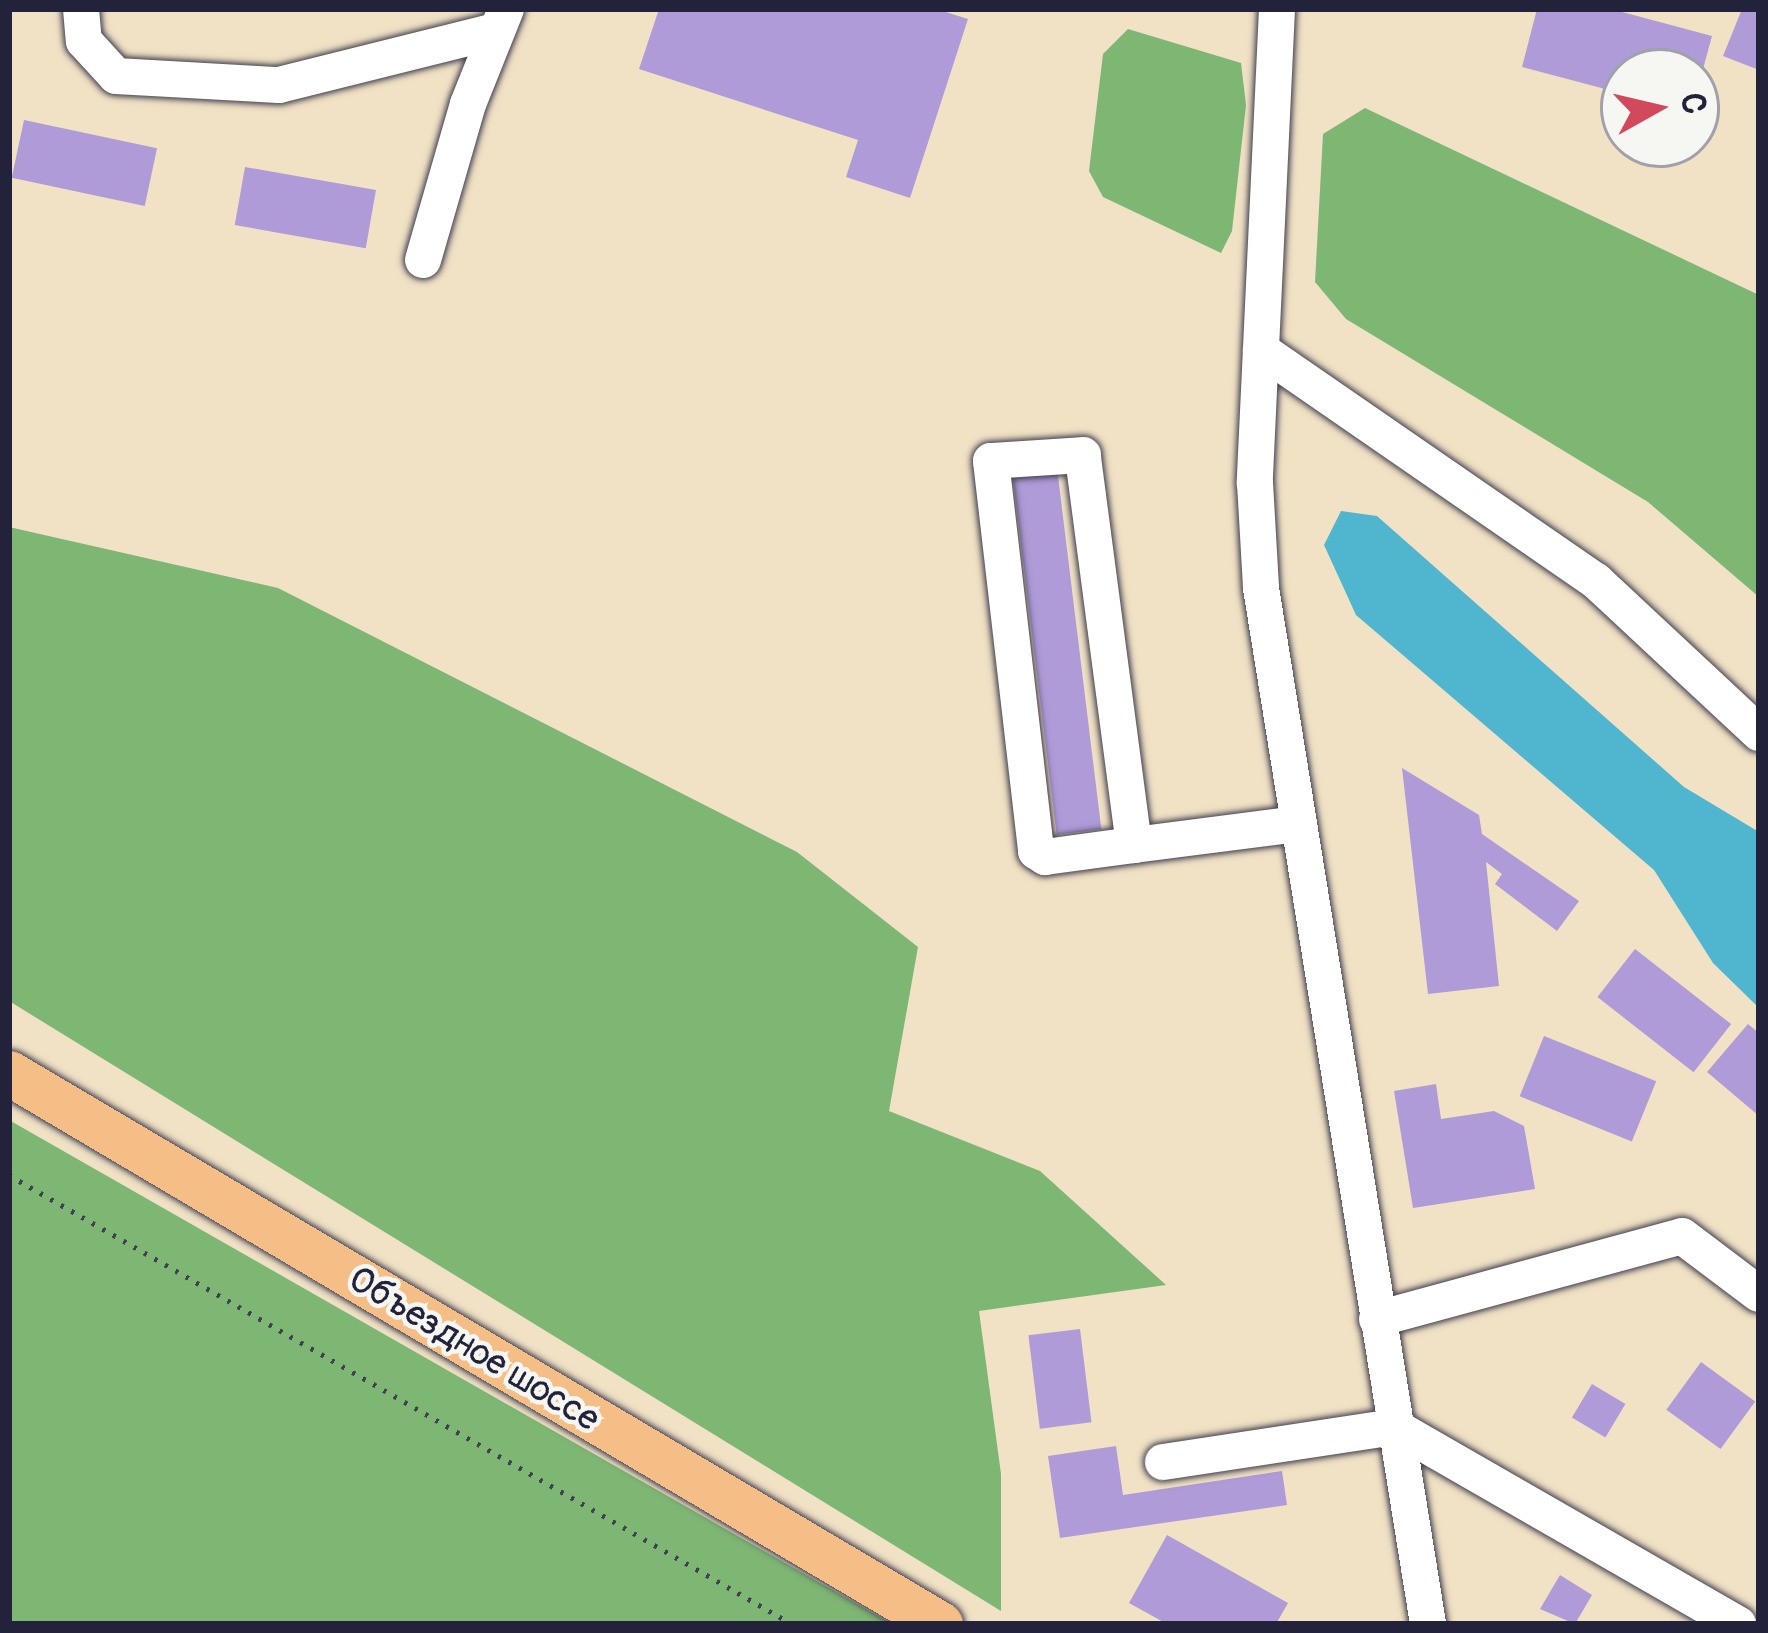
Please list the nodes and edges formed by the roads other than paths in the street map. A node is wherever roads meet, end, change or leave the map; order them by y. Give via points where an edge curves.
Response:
1 (81, 9) edge
2 (1276, 9) edge
3 (499, 21) edge
4 (423, 260) dead end
5 (1261, 350) junction
6 (1759, 733) edge
7 (1298, 824) junction
8 (1134, 845) junction
9 (9, 1073) edge
10 (1759, 1294) edge
11 (1377, 1319) junction
12 (1395, 1427) junction
13 (1163, 1462) dead end
14 (940, 1624) edge
15 (1428, 1624) edge
16 (1738, 1624) edge

1 - 3 street via 84,40 116,76 279,85
2 - 5 street
3 - 4 street
5 - 6 street via 1596,581
5 - 7 street via 1261,588
7 - 8 street
7 - 11 street
8 - 8 street via 1045,857 1036,851 991,461 1083,455
9 - 14 main road, Объездное шоссе
10 - 11 street via 1682,1236
11 - 12 street
12 - 13 street
12 - 15 street
12 - 16 street

